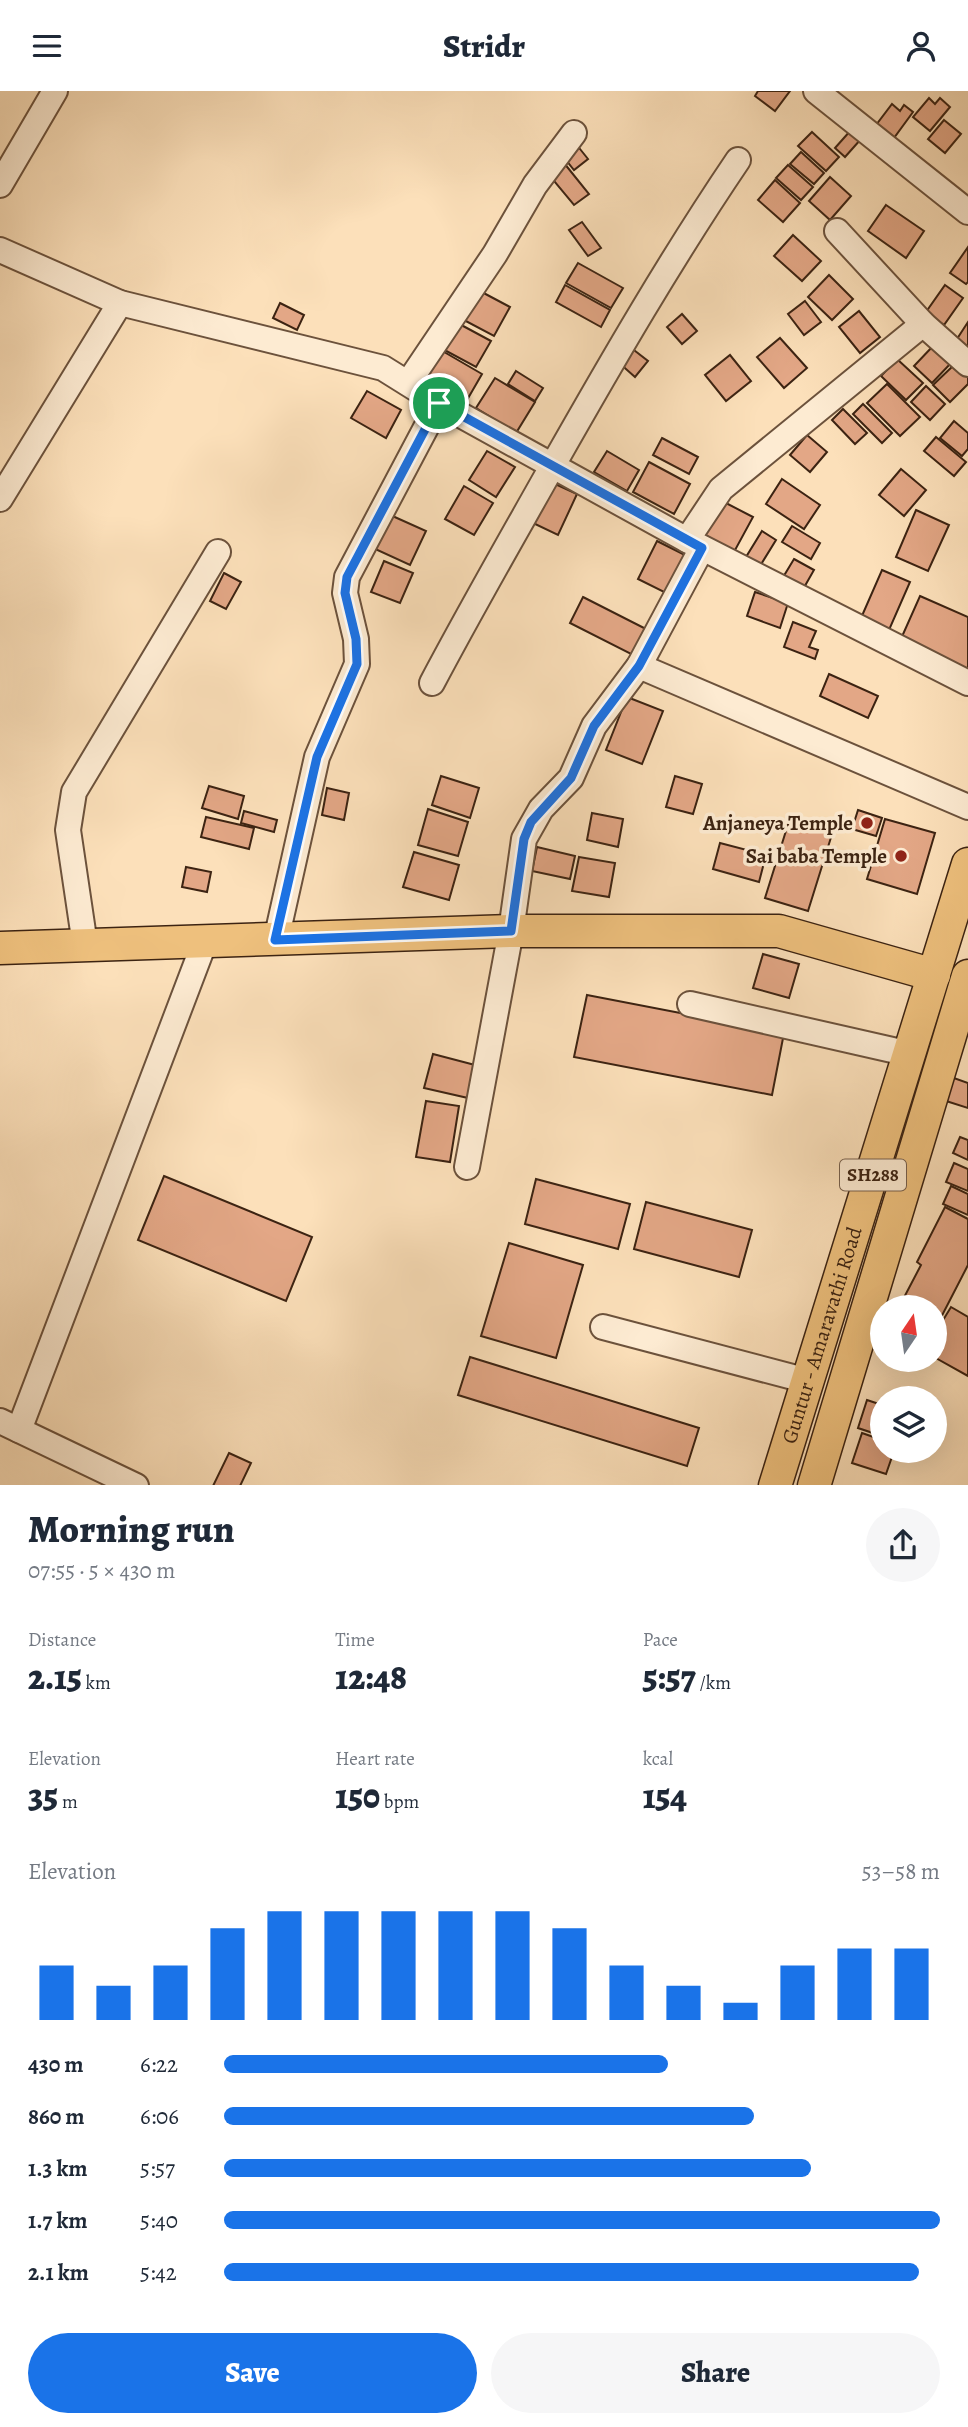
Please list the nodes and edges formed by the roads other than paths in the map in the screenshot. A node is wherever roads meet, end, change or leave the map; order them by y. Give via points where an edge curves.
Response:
1 (55, 91) edge
2 (816, 91) edge
3 (574, 133) dead end
4 (738, 160) dead end
5 (0, 185) edge
6 (968, 212) edge
7 (837, 231) dead end
8 (0, 250) edge
9 (120, 303) junction
10 (923, 324) junction
11 (968, 364) edge
12 (408, 383) junction
13 (439, 403) junction
14 (553, 466) junction
15 (0, 499) edge
16 (695, 544) junction
17 (218, 552) dead end
18 (639, 666) junction
19 (432, 683) dead end
20 (968, 683) edge
21 (968, 807) edge
22 (968, 864) edge
23 (511, 931) junction
24 (275, 940) junction
25 (205, 941) junction
26 (85, 945) junction
27 (0, 948) edge
28 (931, 986) junction
29 (966, 991) edge
30 (690, 1003) dead end
31 (910, 1054) junction
32 (467, 1167) dead end
33 (603, 1328) dead end
34 (808, 1381) junction
35 (10, 1426) edge
36 (134, 1485) edge
37 (775, 1485) edge
38 (814, 1485) edge

1 - 5 street
2 - 6 street
3 - 12 street via 535,185 495,254
4 - 14 street via 675,253
7 - 10 street
8 - 9 street
9 - 12 street via 383,368
9 - 15 street
10 - 11 street
10 - 16 street via 721,489
12 - 13 street
13 - 14 street
13 - 24 street via 347,577 345,593 357,664 317,757
14 - 16 street
14 - 19 street
16 - 18 street
16 - 20 street
17 - 26 street via 74,792 68,830
18 - 21 street
18 - 23 street via 604,708 571,778 531,822 524,839
22 - 28 main road, Guntur - Amaravathi Road / SH288
23 - 24 main road
23 - 28 main road via 779,931
23 - 32 street
24 - 25 main road
25 - 26 main road
25 - 35 street
26 - 27 main road
28 - 29 street
28 - 31 main road, Guntur - Amaravathi Road / SH288
29 - 38 main road, Guntur - Amaravathi Road / SH288
30 - 31 street
31 - 34 main road, Guntur - Amaravathi Road / SH288
33 - 34 street
34 - 37 main road, Guntur - Amaravathi Road / SH288
35 - 36 street

